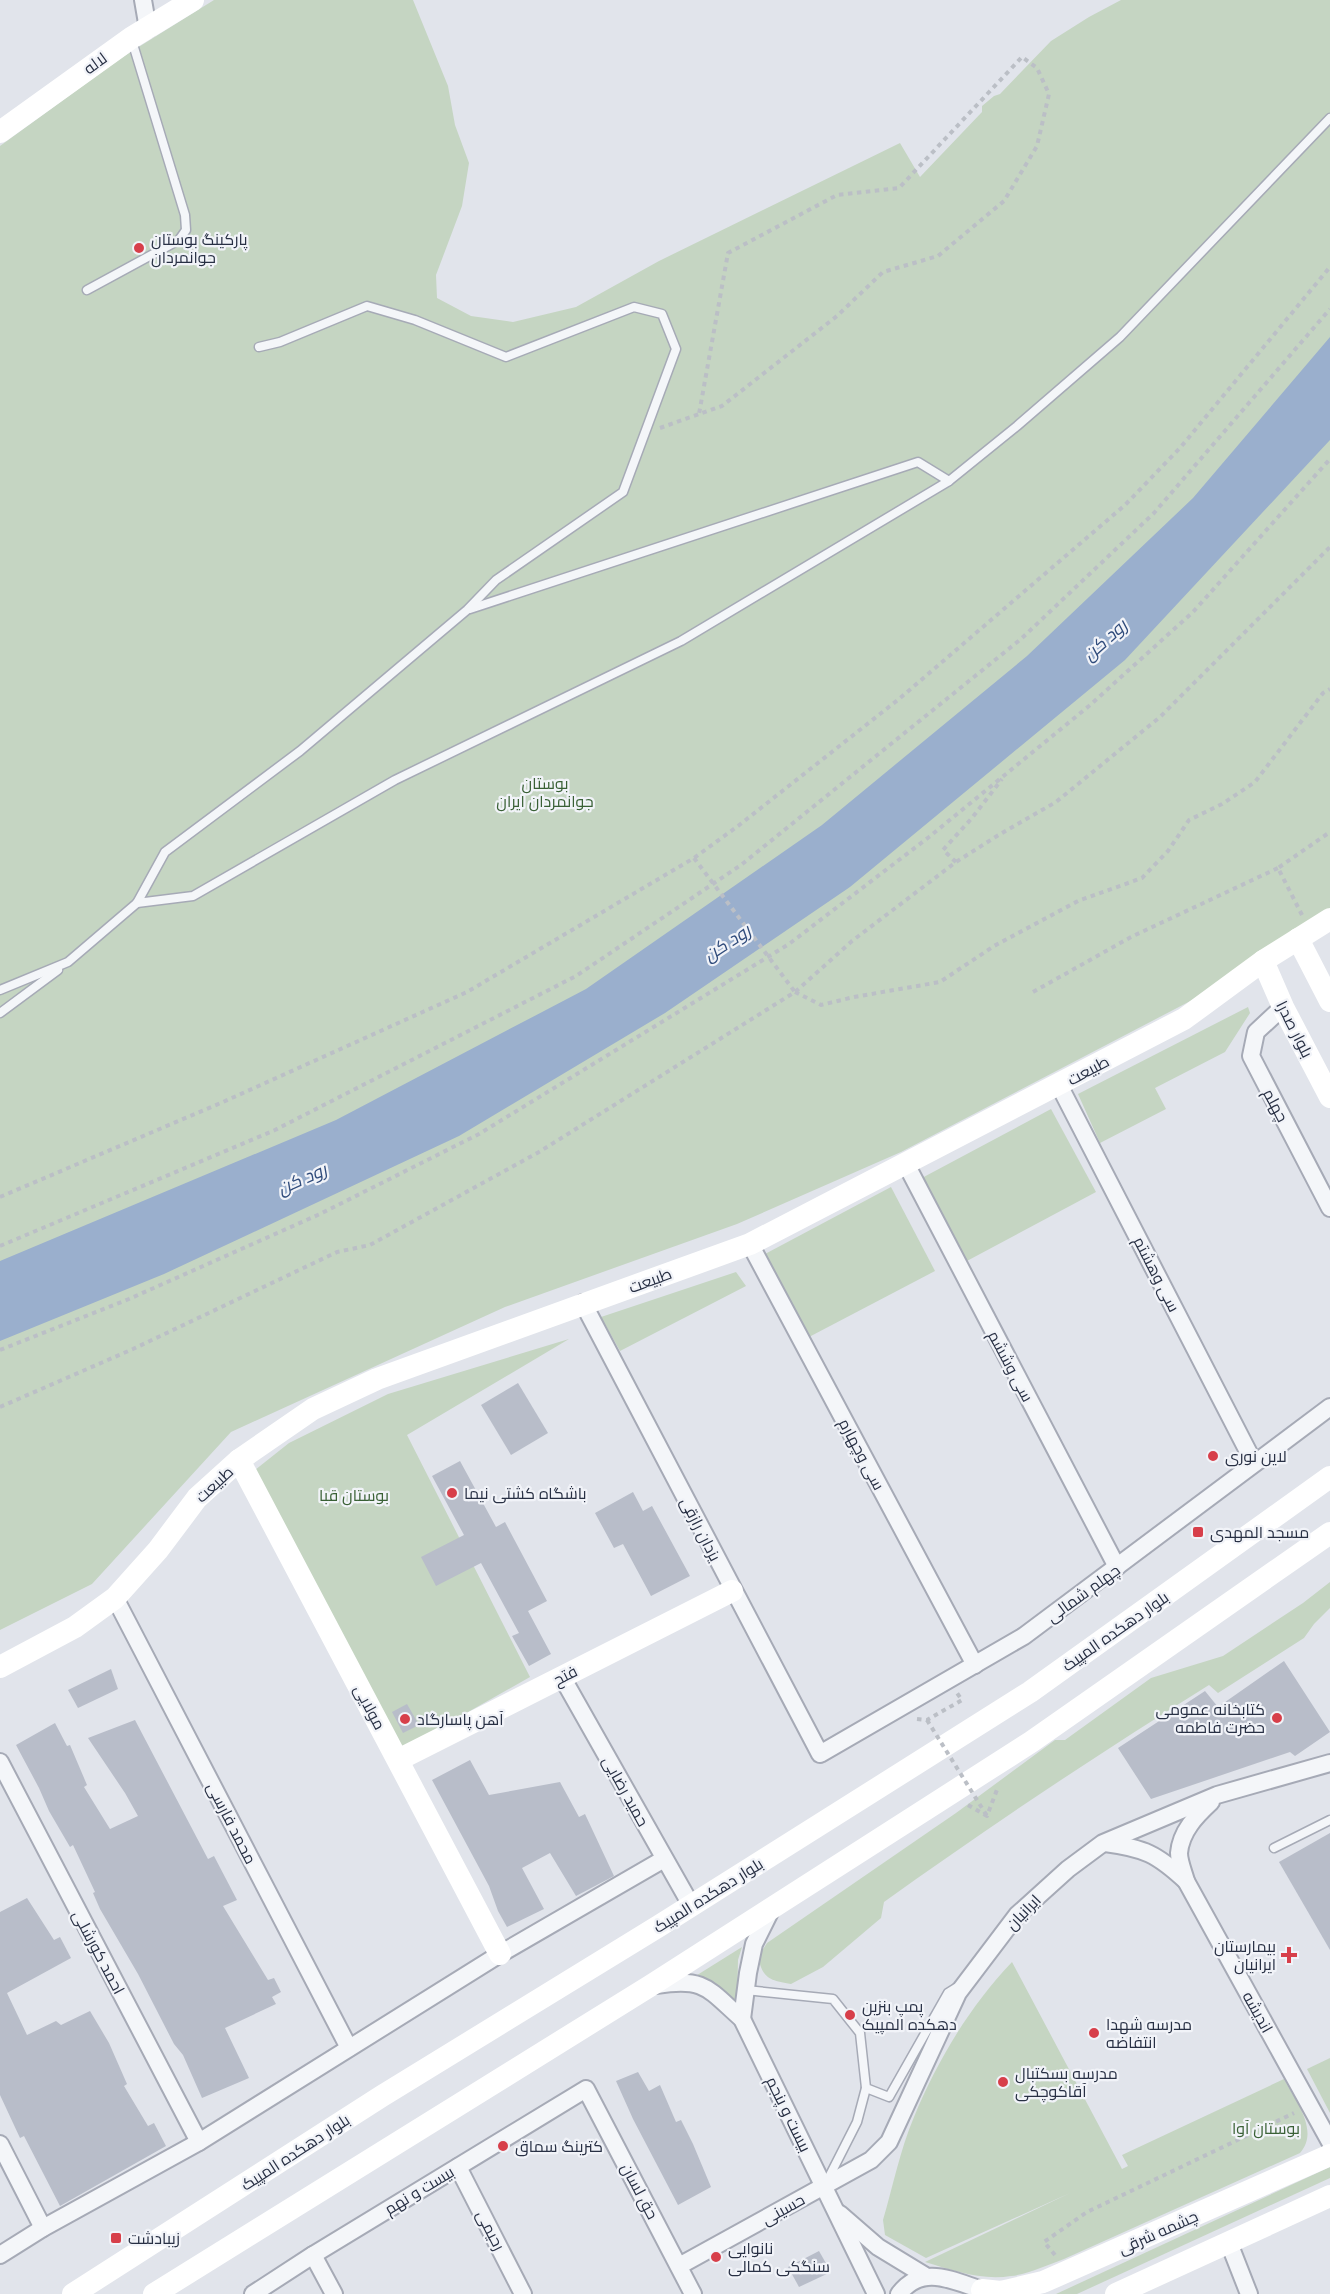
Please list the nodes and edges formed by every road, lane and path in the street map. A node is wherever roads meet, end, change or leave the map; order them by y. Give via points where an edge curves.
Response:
1 (143, 0) edge
2 (193, 0) edge
3 (140, 33) junction
4 (1330, 118) edge
5 (0, 132) edge
6 (1330, 267) edge
7 (87, 291) dead end
8 (1330, 309) edge
9 (259, 347) dead end
10 (699, 414) junction
11 (645, 433) junction
12 (1330, 459) edge
13 (949, 481) junction
14 (1330, 547) edge
15 (467, 610) junction
16 (1330, 689) edge
17 (1006, 773) junction
18 (1330, 832) edge
19 (694, 858) junction
20 (956, 862) junction
21 (1278, 868) junction
22 (137, 903) junction
23 (1330, 919) edge
24 (1304, 935) junction
25 (1263, 961) junction
26 (68, 962) junction
27 (0, 990) edge
28 (795, 992) junction
29 (1033, 992) dead end
30 (1330, 1001) edge
31 (1283, 1007) junction
32 (0, 1013) edge
33 (1059, 1085) junction
34 (1330, 1097) edge
35 (906, 1164) junction
36 (0, 1197) edge
37 (1330, 1208) edge
38 (750, 1244) junction
39 (0, 1246) edge
40 (583, 1304) junction
41 (0, 1350) edge
42 (0, 1407) edge
43 (1330, 1407) edge
44 (239, 1460) junction
45 (1254, 1463) junction
46 (1330, 1477) edge
47 (1330, 1533) edge
48 (1117, 1567) junction
49 (732, 1590) junction
50 (115, 1598) junction
51 (975, 1665) junction
52 (0, 1667) edge
53 (562, 1677) junction
54 (962, 1700) dead end
55 (820, 1754) joint
56 (398, 1760) junction
57 (0, 1762) edge
58 (1330, 1763) edge
59 (1217, 1796) junction
60 (987, 1816) dead end
61 (1330, 1820) edge
62 (1103, 1843) junction
63 (1274, 1848) dead end
64 (664, 1859) junction
65 (1186, 1881) junction
66 (691, 1905) junction
67 (772, 1908) junction
68 (500, 1954) junction
69 (967, 1982) junction
70 (650, 1986) junction
71 (746, 1990) junction
72 (742, 2019) junction
73 (349, 2048) junction
74 (867, 2088) junction
75 (586, 2089) joint
76 (1298, 2110) dead end
77 (199, 2142) junction
78 (1330, 2142) edge
79 (0, 2144) edge
80 (1330, 2155) edge
81 (458, 2167) junction
82 (824, 2186) junction
83 (1330, 2196) edge
84 (835, 2209) junction
85 (43, 2228) junction
86 (1229, 2243) junction
87 (0, 2255) edge
88 (314, 2255) junction
89 (679, 2266) junction
90 (1069, 2272) junction
91 (924, 2275) junction
92 (984, 2292) edge
93 (73, 2294) edge
94 (154, 2294) edge
95 (254, 2294) edge
96 (334, 2294) edge
97 (524, 2294) edge
98 (693, 2294) edge
99 (876, 2294) edge
100 (899, 2294) edge
101 (1116, 2294) edge
102 (1249, 2294) edge

1 - 3 street
2 - 3 street, لاله
3 - 5 street, لاله
3 - 7 lane via 186,230 179,240
4 - 13 lane via 1120,337
6 - 19 path via 1180,448 1125,505 898,699
8 - 39 path via 1146,521 1021,639 741,865 576,976 275,1130
9 - 11 lane via 367,306 415,320 506,357 634,307 662,314 676,349
10 - 10 path via 722,406 837,316 883,272 938,256 1004,201 1037,146 1049,94 1037,68 1022,57 898,188 837,195 728,254
10 - 11 path
11 - 15 lane via 623,492 496,580
12 - 17 path via 1193,612 1089,706
13 - 15 lane via 918,462
13 - 22 lane via 681,641 395,780 193,896
14 - 20 path via 1160,717 1056,802
15 - 22 lane via 300,751 165,852
16 - 28 path via 1255,782 1189,820 1168,851 1142,878 1078,901 994,946 940,982 820,1005
17 - 20 path via 943,850
17 - 41 path via 789,944 479,1134 309,1219 129,1299
18 - 21 path
19 - 28 path, bridge
19 - 36 path via 467,992
20 - 28 path via 852,941
21 - 24 path
21 - 29 path via 1131,937
22 - 26 lane
23 - 24 street, طبیعت
24 - 25 street, طبیعت
24 - 30 street
25 - 31 street, بلوار صدرا
25 - 33 street, طبیعت via 1184,1019
26 - 27 lane
26 - 32 lane
28 - 42 path via 539,1152 370,1245 337,1252
31 - 34 street, بلوار صدرا
31 - 37 street, چهلم via 1256,1032 1251,1056
33 - 35 street, طبیعت
33 - 45 street, سی وهشتم
35 - 38 street, طبیعت
35 - 48 street, سی وششم
38 - 40 street, طبیعت
38 - 51 street, سی وچهارم
40 - 44 street, طبیعت via 377,1379 313,1409
40 - 49 street, یزدان رازقی
43 - 45 street, چهلم شمالی
44 - 50 street, طبیعت via 197,1498
44 - 56 street, مولایی
45 - 48 street, چهلم شمالی
46 - 66 street, بلوار دهکده المپیک via 1030,1692
47 - 67 street via 1031,1742
48 - 51 street, چهلم شمالی via 1024,1636
49 - 53 street, فتح
49 - 55 street, یزدان رازقی
50 - 52 street, طبیعت via 75,1628
50 - 73 street, محمد فارسی
51 - 55 street, چهلم شمالی
53 - 56 street, فتح
53 - 64 street, حمید رضایی
54 - 60 path, bridge via 927,1720
56 - 68 street, مولایی
57 - 77 street, احمد کورشلی
58 - 59 street, ایرانیان
59 - 62 street, ایرانیان
59 - 65 street via 1185,1831 1179,1854
61 - 63 lane
62 - 65 street via 1135,1847 1165,1862
62 - 69 street, ایرانیان via 1017,1915
64 - 66 street, حمید رضایی
64 - 68 street
65 - 78 street, اندیشه
66 - 93 street, بلوار دهکده المپیک
67 - 70 street
67 - 71 street via 754,1944
68 - 73 street
69 - 74 lane via 948,1994 889,2097
69 - 82 street, ایرانیان via 958,1993 889,2142 871,2160
70 - 72 street via 685,1981 705,1986
70 - 94 street
71 - 72 street
71 - 74 lane via 833,1999 860,2033
72 - 82 street, بیست و پنجم
73 - 77 street
74 - 82 lane via 857,2122
75 - 81 street, بیست و نهم
75 - 89 street, حق لسان
76 - 90 path via 1087,2212 1044,2242
77 - 85 street
79 - 85 street
80 - 90 street, چشمه شرقی
81 - 88 street, بیست و نهم
81 - 97 street, رحیمی
82 - 84 street, بیست و پنجم
82 - 89 street, حسینی
83 - 86 street
84 - 91 street, بیست و پنجم via 878,2247
84 - 99 street, بیست و پنجم
85 - 87 street
86 - 101 street
86 - 102 street
88 - 95 street, بیست و نهم
88 - 96 street
89 - 98 street, حق لسان
90 - 92 street, چشمه شرقی via 1028,2287
91 - 92 street
91 - 100 street

